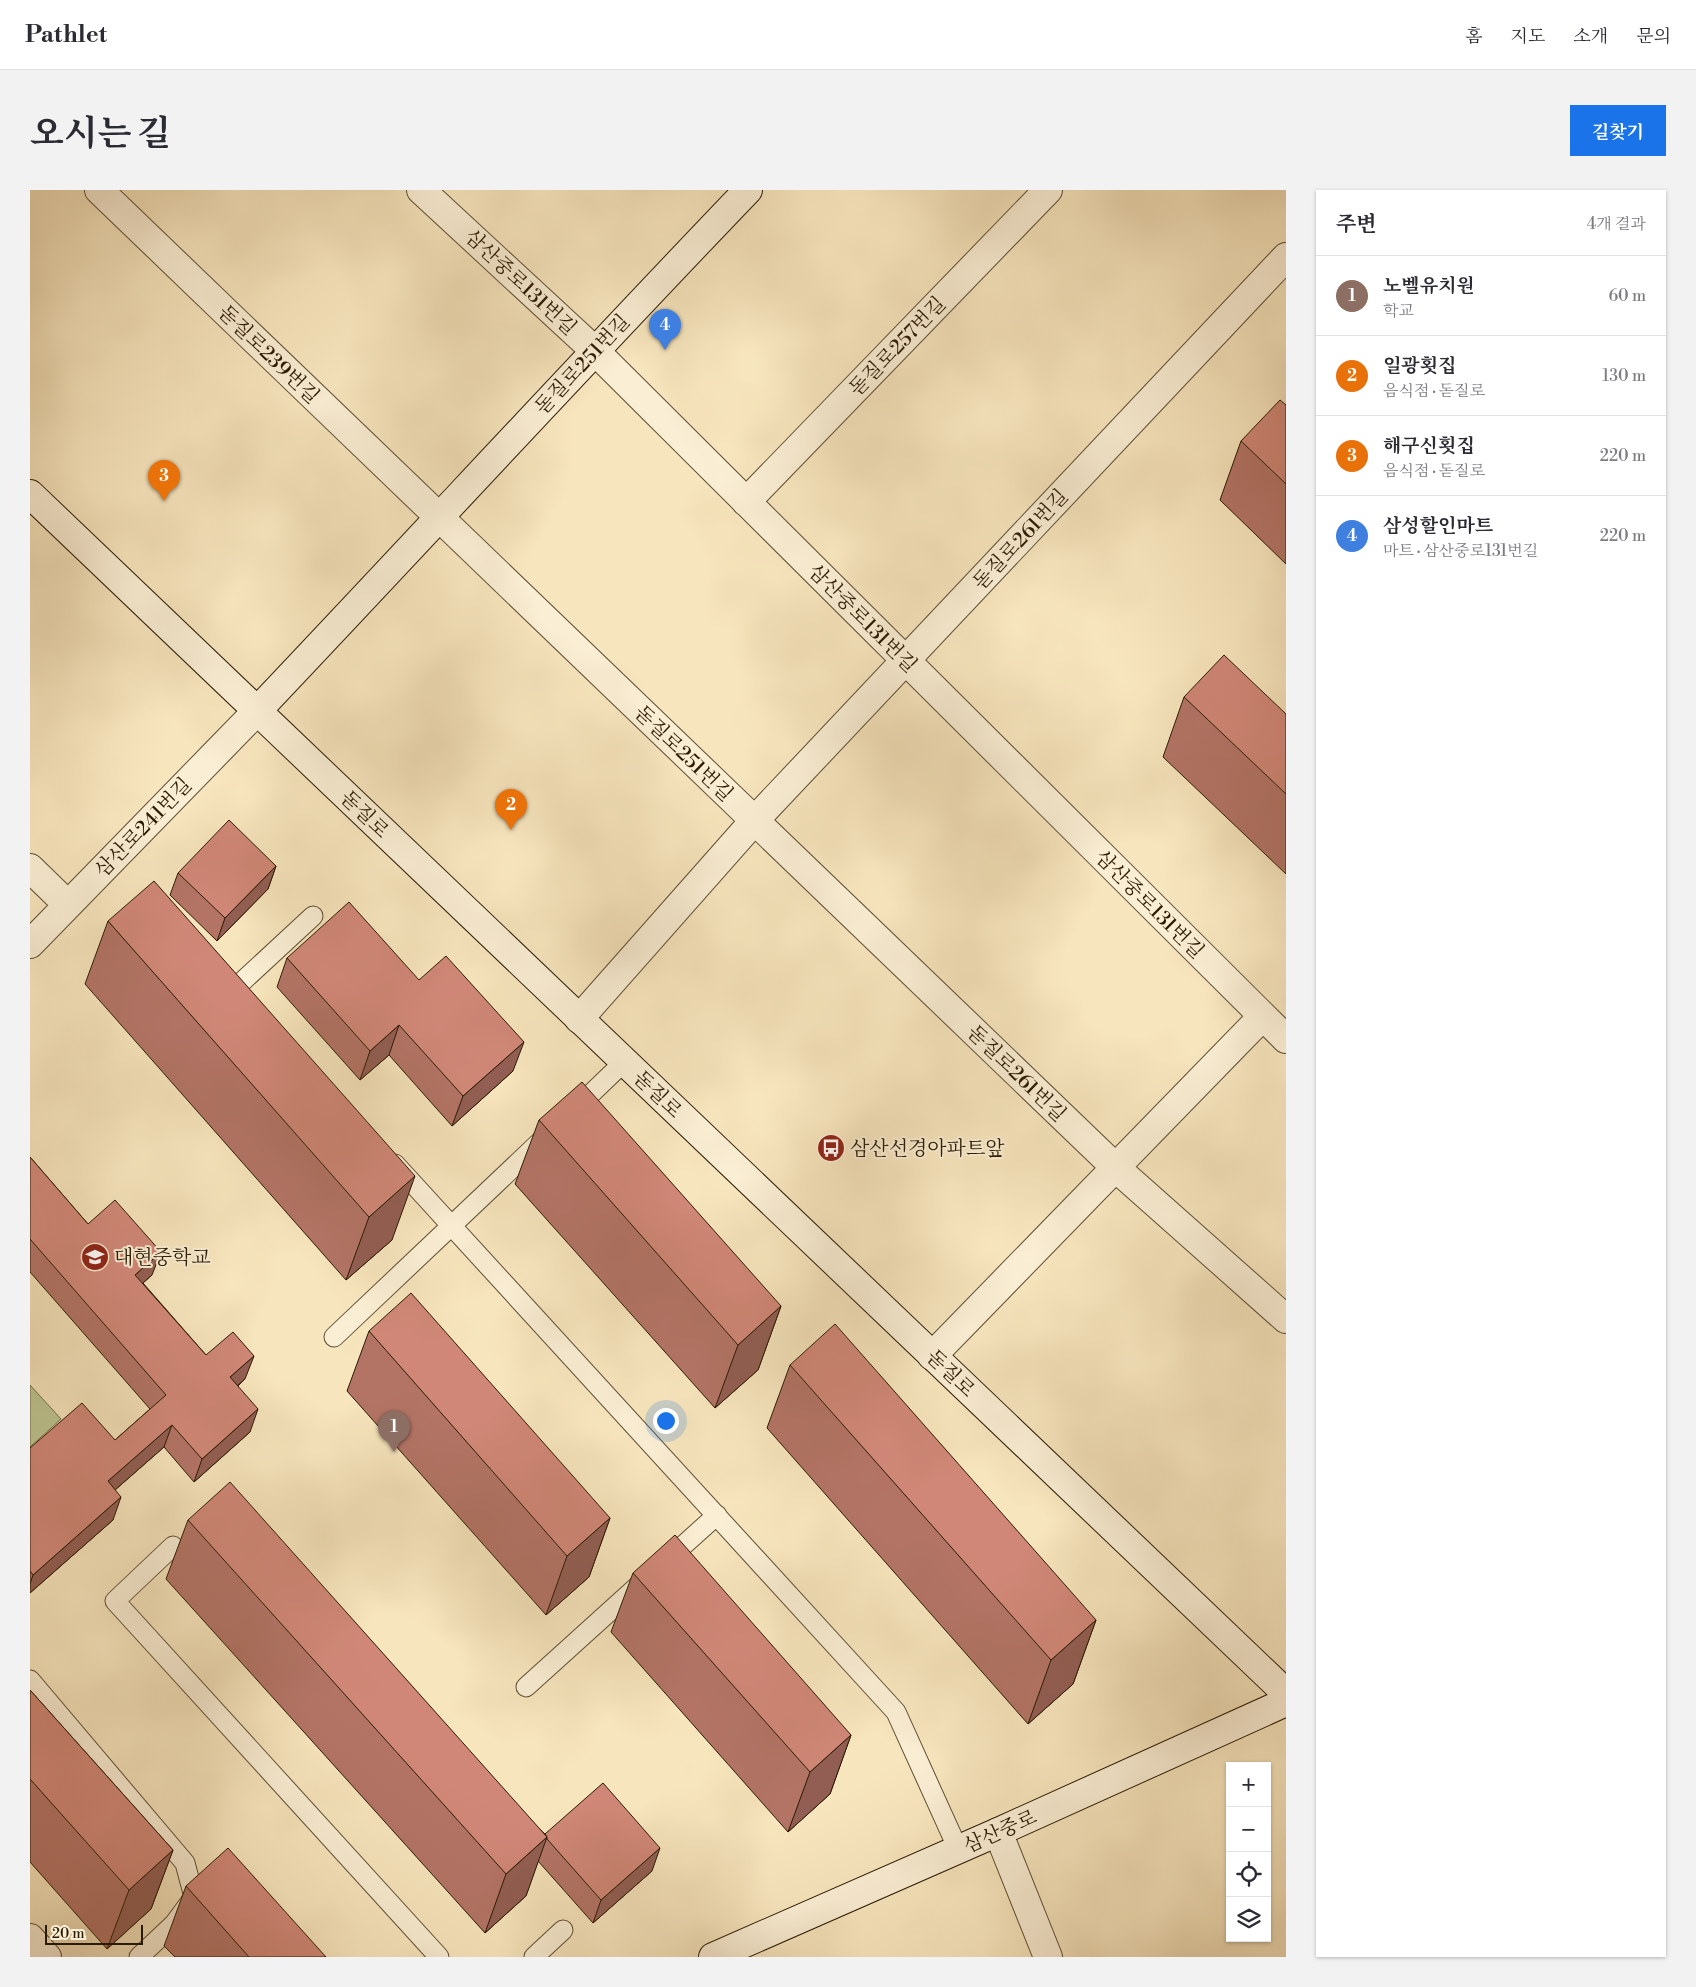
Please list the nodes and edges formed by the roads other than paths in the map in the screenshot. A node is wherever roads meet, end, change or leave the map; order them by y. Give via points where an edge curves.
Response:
1 (99, 190) edge
2 (748, 190) edge
3 (1048, 190) edge
4 (435, 194) edge
5 (1286, 257) edge
6 (594, 350) junction
7 (30, 494) edge
8 (746, 502) junction
9 (440, 518) junction
10 (906, 661) junction
11 (257, 711) junction
12 (754, 821) junction
13 (30, 868) edge
14 (68, 905) junction
15 (313, 916) dead end
16 (30, 944) edge
17 (253, 1012) edge
18 (1263, 1016) junction
19 (579, 1019) junction
20 (1286, 1038) edge
21 (624, 1062) junction
22 (386, 1154) edge
23 (1116, 1168) junction
24 (452, 1225) junction
25 (1286, 1318) edge
26 (334, 1337) dead end
27 (932, 1356) junction
28 (716, 1515) junction
29 (174, 1546) dead end
30 (30, 1680) edge
31 (526, 1687) dead end
32 (1286, 1693) edge
33 (1286, 1702) edge
34 (998, 1832) junction
35 (958, 1849) junction
36 (563, 1930) dead end
37 (30, 1938) edge
38 (47, 1957) edge
39 (139, 1957) edge
40 (439, 1957) edge
41 (534, 1957) edge
42 (713, 1957) edge
43 (1048, 1957) edge

1 - 9 street, 돋질로239번길
2 - 6 street, 돋질로251번길
3 - 8 street, 돋질로257번길
4 - 6 street, 삼산중로131번길
5 - 10 street, 돋질로261번길
6 - 8 street, 삼산중로131번길
6 - 9 street, 돋질로251번길
7 - 11 street, 돋질로
8 - 10 street, 삼산중로131번길
9 - 11 street, 돋질로251번길
9 - 12 street, 돋질로251번길
10 - 12 street, 돋질로261번길
10 - 18 street, 삼산중로131번길
11 - 14 street, 삼산로241번길
11 - 19 street, 돋질로
12 - 19 street, 돋질로261번길
12 - 23 street, 돋질로261번길
13 - 14 street
14 - 16 street, 삼산로241번길
15 - 17 lane via 233,990
18 - 20 street, 삼산중로131번길
18 - 23 street
19 - 21 street, 돋질로
21 - 24 lane
21 - 27 street, 돋질로
22 - 24 lane
23 - 25 street, 돋질로261번길
23 - 27 street
24 - 26 lane
24 - 28 lane
27 - 32 street, 돋질로
28 - 31 lane
28 - 35 lane via 896,1712
29 - 40 lane via 115,1601
30 - 39 lane via 186,1864 194,1897 174,1924
33 - 34 street, 삼산중로
34 - 35 street, 삼산중로
34 - 43 street
35 - 42 street, 삼산중로
36 - 41 lane
37 - 38 street

